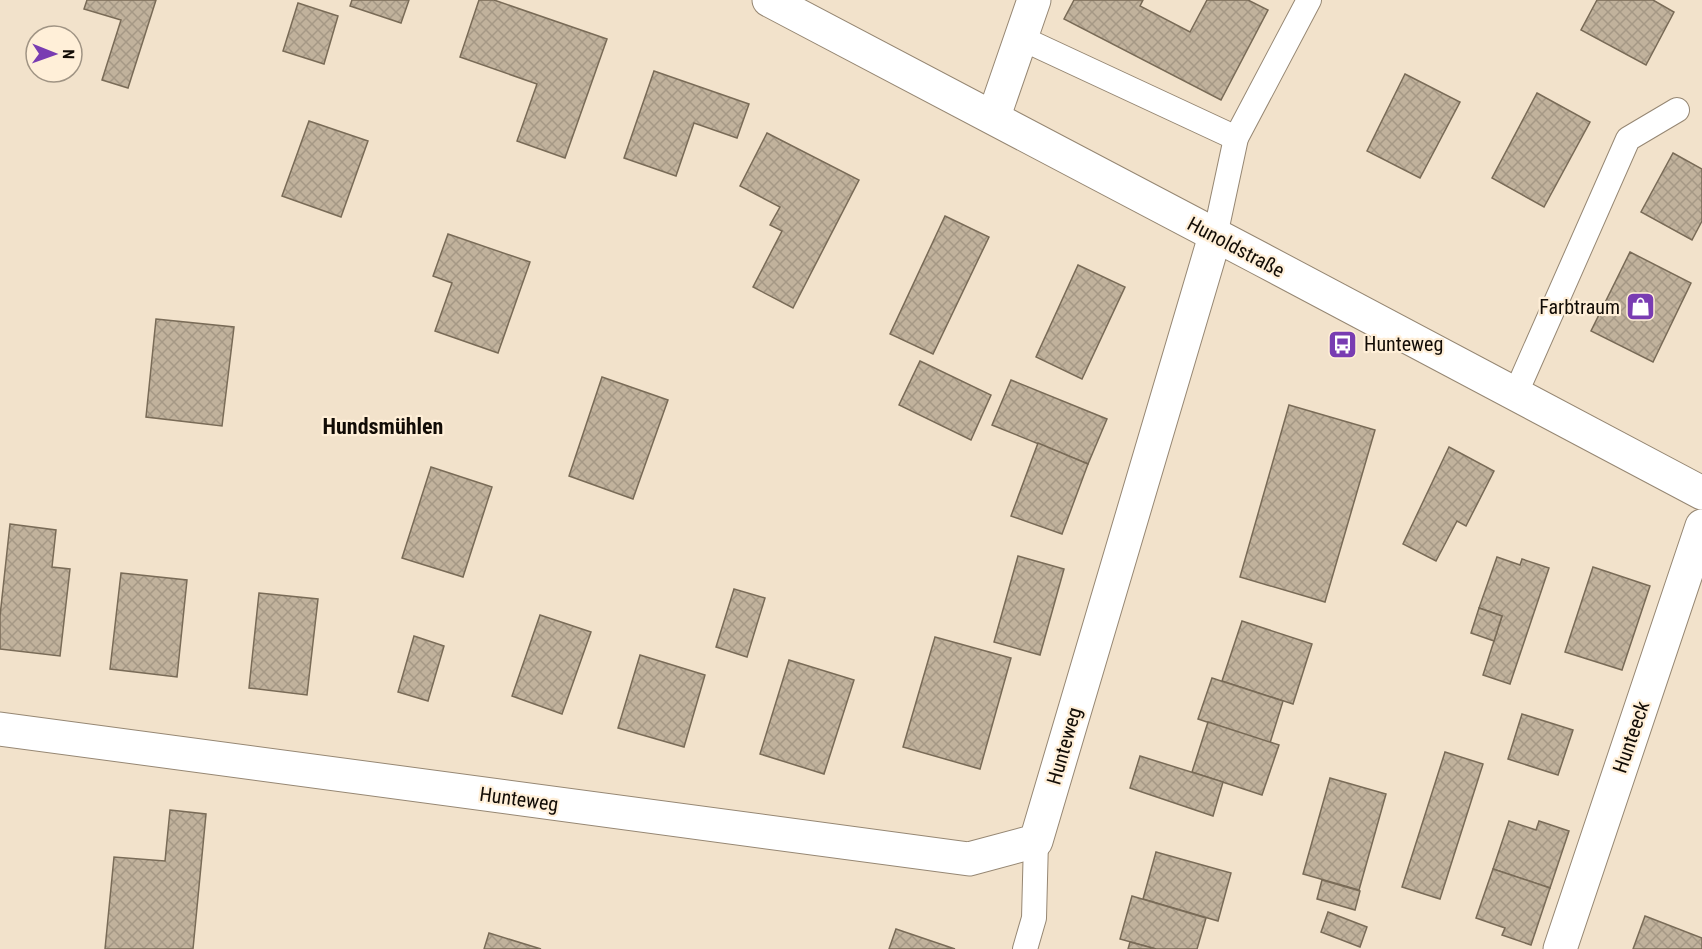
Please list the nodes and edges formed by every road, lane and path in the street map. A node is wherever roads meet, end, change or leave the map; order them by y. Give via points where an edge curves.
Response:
1 (769, 0) edge
2 (1034, 0) edge
3 (1309, 0) edge
4 (1021, 38) junction
5 (1677, 110) dead end
6 (994, 116) junction
7 (1236, 138) junction
8 (1215, 236) junction
9 (1515, 395) junction
10 (1702, 494) edge
11 (1702, 526) edge
12 (0, 729) edge
13 (1036, 841) junction
14 (1025, 949) edge
15 (1560, 949) edge

1 - 6 street, Hunoldstraße
2 - 4 street
3 - 7 lane
4 - 6 street
4 - 7 lane
5 - 9 lane via 1628,139
6 - 8 street, Hunoldstraße
7 - 8 lane
8 - 9 street, Hunoldstraße
8 - 13 street, Hunteweg
9 - 10 street, Hunoldstraße
11 - 15 street, Hunteeck
12 - 13 street, Hunteweg via 969,859
13 - 14 lane, Hunteweg via 1034,918

